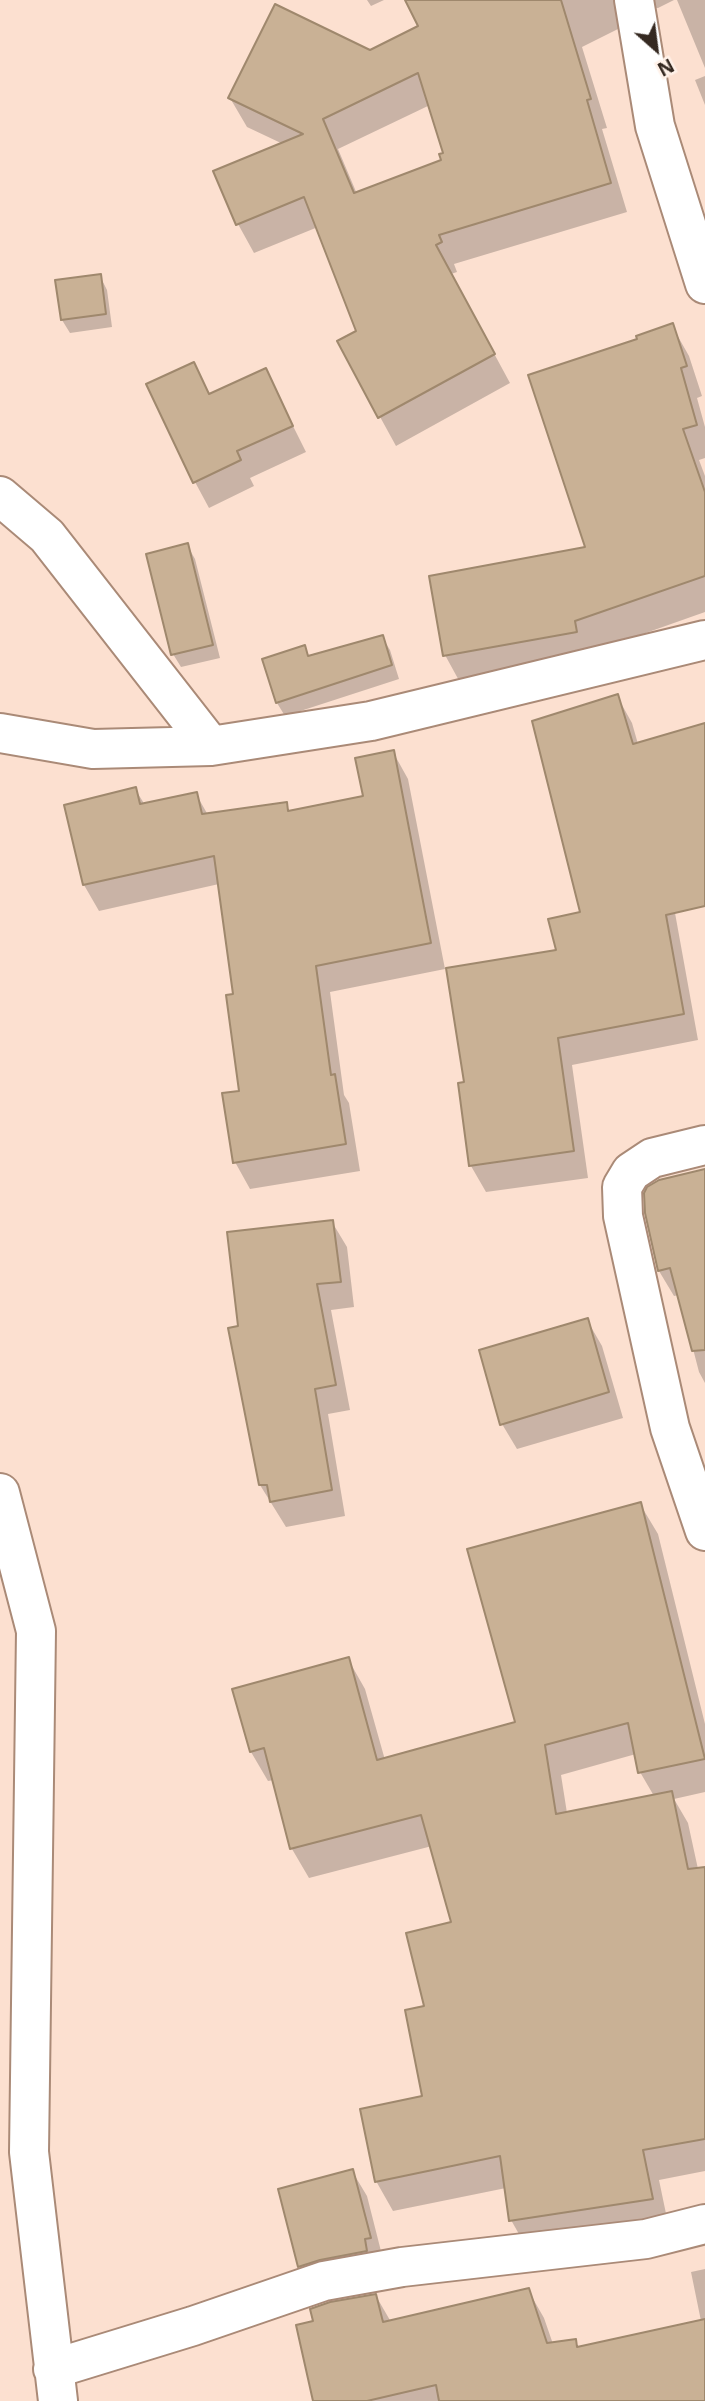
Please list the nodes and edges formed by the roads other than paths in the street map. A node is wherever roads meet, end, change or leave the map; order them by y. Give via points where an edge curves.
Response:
1 (634, 0) edge
2 (705, 284) edge
3 (0, 496) edge
4 (705, 640) edge
5 (0, 733) edge
6 (211, 746) junction
7 (705, 1145) edge
8 (0, 1493) edge
9 (705, 1531) edge
10 (705, 2224) edge
11 (56, 2385) edge

1 - 2 street via 654,126
3 - 6 street via 47,536
4 - 6 street via 371,721
5 - 6 street via 93,749
7 - 9 street via 652,1158 631,1171 622,1187 623,1216 670,1428
8 - 11 street via 36,1631 29,2152
10 - 11 street via 646,2239 402,2267 324,2281 192,2326

